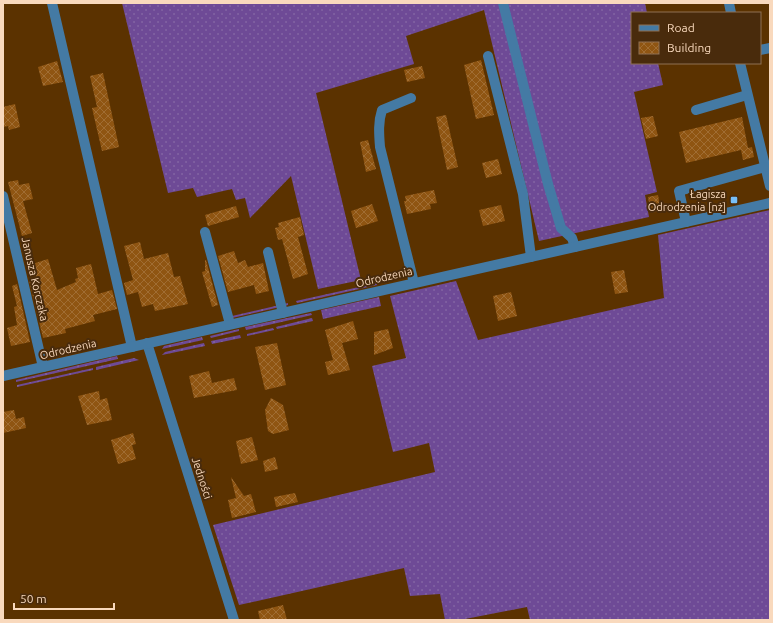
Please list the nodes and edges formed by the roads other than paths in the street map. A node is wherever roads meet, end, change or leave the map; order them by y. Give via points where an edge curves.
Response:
1 (52, 3) edge
2 (503, 3) edge
3 (488, 56) dead end
4 (740, 64) edge
5 (747, 95) junction
6 (411, 98) dead end
7 (696, 110) dead end
8 (765, 167) junction
9 (770, 186) edge
10 (3, 196) edge
11 (770, 203) edge
12 (686, 222) junction
13 (205, 232) dead end
14 (575, 247) junction
15 (268, 252) dead end
16 (531, 257) junction
17 (414, 283) junction
18 (283, 313) junction
19 (230, 324) junction
20 (147, 343) junction
21 (132, 347) junction
22 (44, 367) junction
23 (3, 376) edge
24 (234, 620) edge

1 - 21 street
2 - 14 street via 550,191 562,228 572,238
3 - 16 street via 523,194
4 - 5 street
5 - 7 street
5 - 8 street
6 - 17 street via 382,110 379,135
8 - 9 street
8 - 12 street via 679,191
10 - 22 street, Janusza Korczaka
11 - 12 street, Odrodzenia
12 - 14 street, Odrodzenia
13 - 19 street
14 - 16 street, Odrodzenia
15 - 18 street
16 - 17 street, Odrodzenia
17 - 18 street, Odrodzenia
18 - 19 street, Odrodzenia
19 - 20 street, Odrodzenia
20 - 21 street, Odrodzenia
20 - 24 street, Jedności
21 - 22 street, Odrodzenia
22 - 23 street, Odrodzenia

